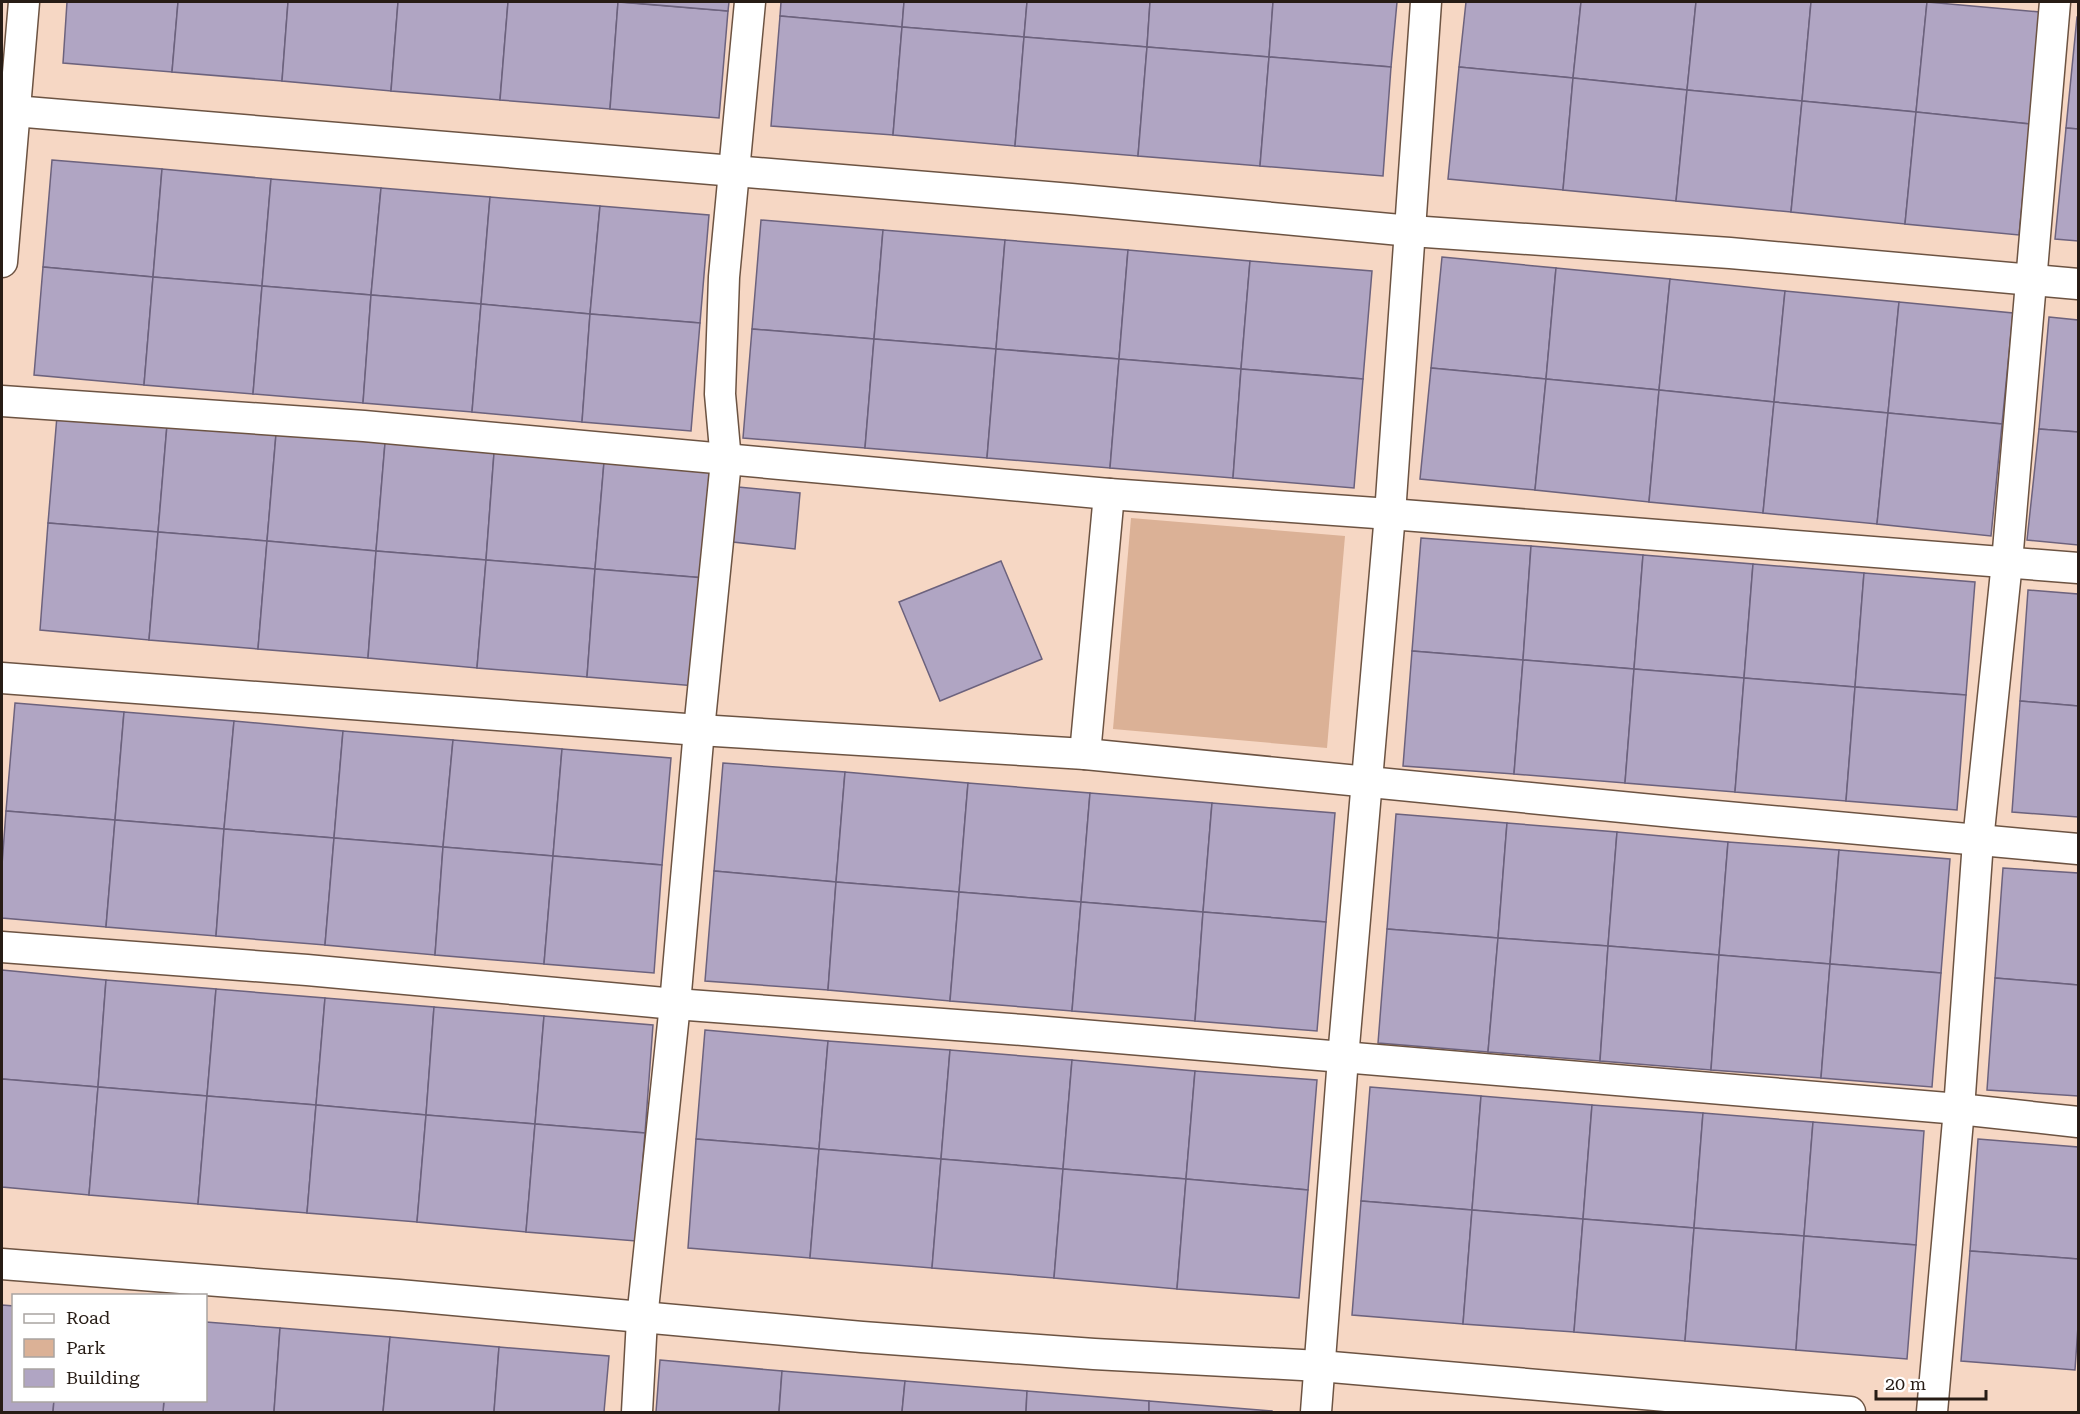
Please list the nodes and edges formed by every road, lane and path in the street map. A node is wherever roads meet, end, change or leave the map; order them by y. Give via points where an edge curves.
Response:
1 (24, 2) edge
2 (750, 2) edge
3 (1426, 2) edge
4 (2055, 2) edge
5 (14, 111) junction
6 (734, 172) junction
7 (1411, 231) junction
8 (2, 262) edge
9 (2032, 280) junction
10 (2079, 284) edge
11 (2, 402) edge
12 (726, 461) junction
13 (1109, 494) junction
14 (1390, 514) junction
15 (2007, 561) junction
16 (2079, 568) edge
17 (2, 678) edge
18 (699, 730) junction
19 (1085, 754) junction
20 (1368, 783) junction
21 (1978, 841) junction
22 (2079, 849) edge
23 (2, 947) edge
24 (675, 1004) junction
25 (1343, 1058) junction
26 (1959, 1109) junction
27 (2079, 1122) edge
28 (2, 1264) edge
29 (642, 1319) junction
30 (1320, 1366) junction
31 (637, 1413) edge
32 (1316, 1413) edge
33 (1850, 1413) edge
34 (1932, 1413) edge

1 - 5 street
2 - 6 street
3 - 7 street
4 - 9 street
5 - 6 street
5 - 8 street
6 - 7 street via 1071,198
6 - 12 street via 724,277 721,382
7 - 9 street via 1730,253
7 - 14 street
9 - 10 street
9 - 15 street
11 - 12 street via 364,426
12 - 13 street
12 - 18 street
13 - 14 street
13 - 19 street
14 - 15 street
14 - 20 street
15 - 16 street
15 - 21 street
17 - 18 street
18 - 19 street
18 - 24 street
19 - 20 street
20 - 21 street
20 - 25 street
21 - 22 street
21 - 26 street
23 - 24 street via 307,969
24 - 25 street
24 - 29 street
25 - 26 street
25 - 30 street
26 - 27 street
26 - 34 street
28 - 29 street via 399,1295
29 - 30 street via 1094,1354
29 - 31 street
30 - 32 street
30 - 33 street

